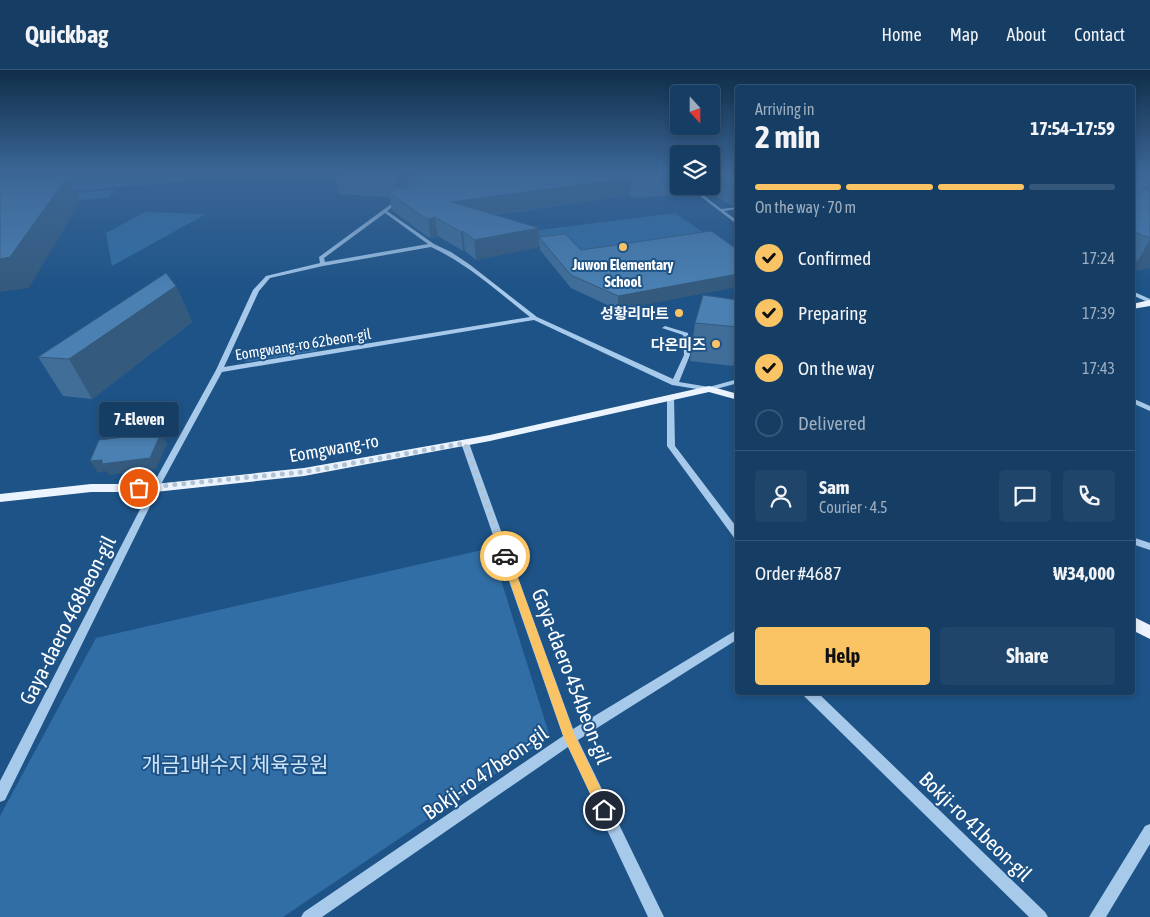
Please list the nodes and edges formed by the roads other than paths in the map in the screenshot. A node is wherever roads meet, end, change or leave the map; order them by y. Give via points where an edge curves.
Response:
1 (384, 211) joint
2 (722, 212) edge
3 (735, 222) edge
4 (432, 245) junction
5 (323, 264) junction
6 (1135, 294) edge
7 (1150, 302) edge
8 (1135, 306) edge
9 (535, 318) junction
10 (666, 328) dead end
11 (219, 370) junction
12 (675, 382) junction
13 (735, 383) edge
14 (709, 389) junction
15 (735, 395) edge
16 (670, 398) junction
17 (1135, 402) edge
18 (1150, 409) edge
19 (465, 443) junction
20 (155, 488) junction
21 (0, 498) edge
22 (735, 533) edge
23 (1135, 541) edge
24 (1150, 547) edge
25 (1135, 624) edge
26 (1150, 633) edge
27 (735, 635) edge
28 (811, 695) edge
29 (570, 738) junction
30 (0, 795) edge
31 (1150, 831) edge
32 (309, 917) edge
33 (656, 917) edge
34 (1040, 917) edge
35 (1097, 917) edge

1 - 4 street
1 - 5 street via 321,258
2 - 3 street
4 - 5 street, Eomgwang-ro 62beon-gil
4 - 9 street via 467,265
5 - 11 street, Eomgwang-ro 62beon-gil via 268,277 256,290
6 - 7 street
7 - 8 main road
9 - 11 street, Eomgwang-ro 62beon-gil
9 - 12 street
10 - 12 street via 686,334 687,355
11 - 20 street, Eomgwang-ro 62beon-gil
12 - 14 street
13 - 14 street
14 - 15 main road, Eomgwang-ro
14 - 16 main road, Eomgwang-ro
16 - 19 main road, Eomgwang-ro
16 - 22 street via 671,446
17 - 18 street
19 - 20 main road, Eomgwang-ro via 304,472
19 - 29 street, Gaya-daero 454beon-gil
20 - 21 main road, Eomgwang-ro via 91,488
20 - 30 street, Gaya-daero 468beon-gil
23 - 24 street
25 - 26 main road
27 - 29 street, Bokji-ro 47beon-gil
28 - 34 street, Bokji-ro 41beon-gil
29 - 32 street, Bokji-ro 47beon-gil
29 - 33 street, Gaya-daero 454beon-gil
31 - 35 street

